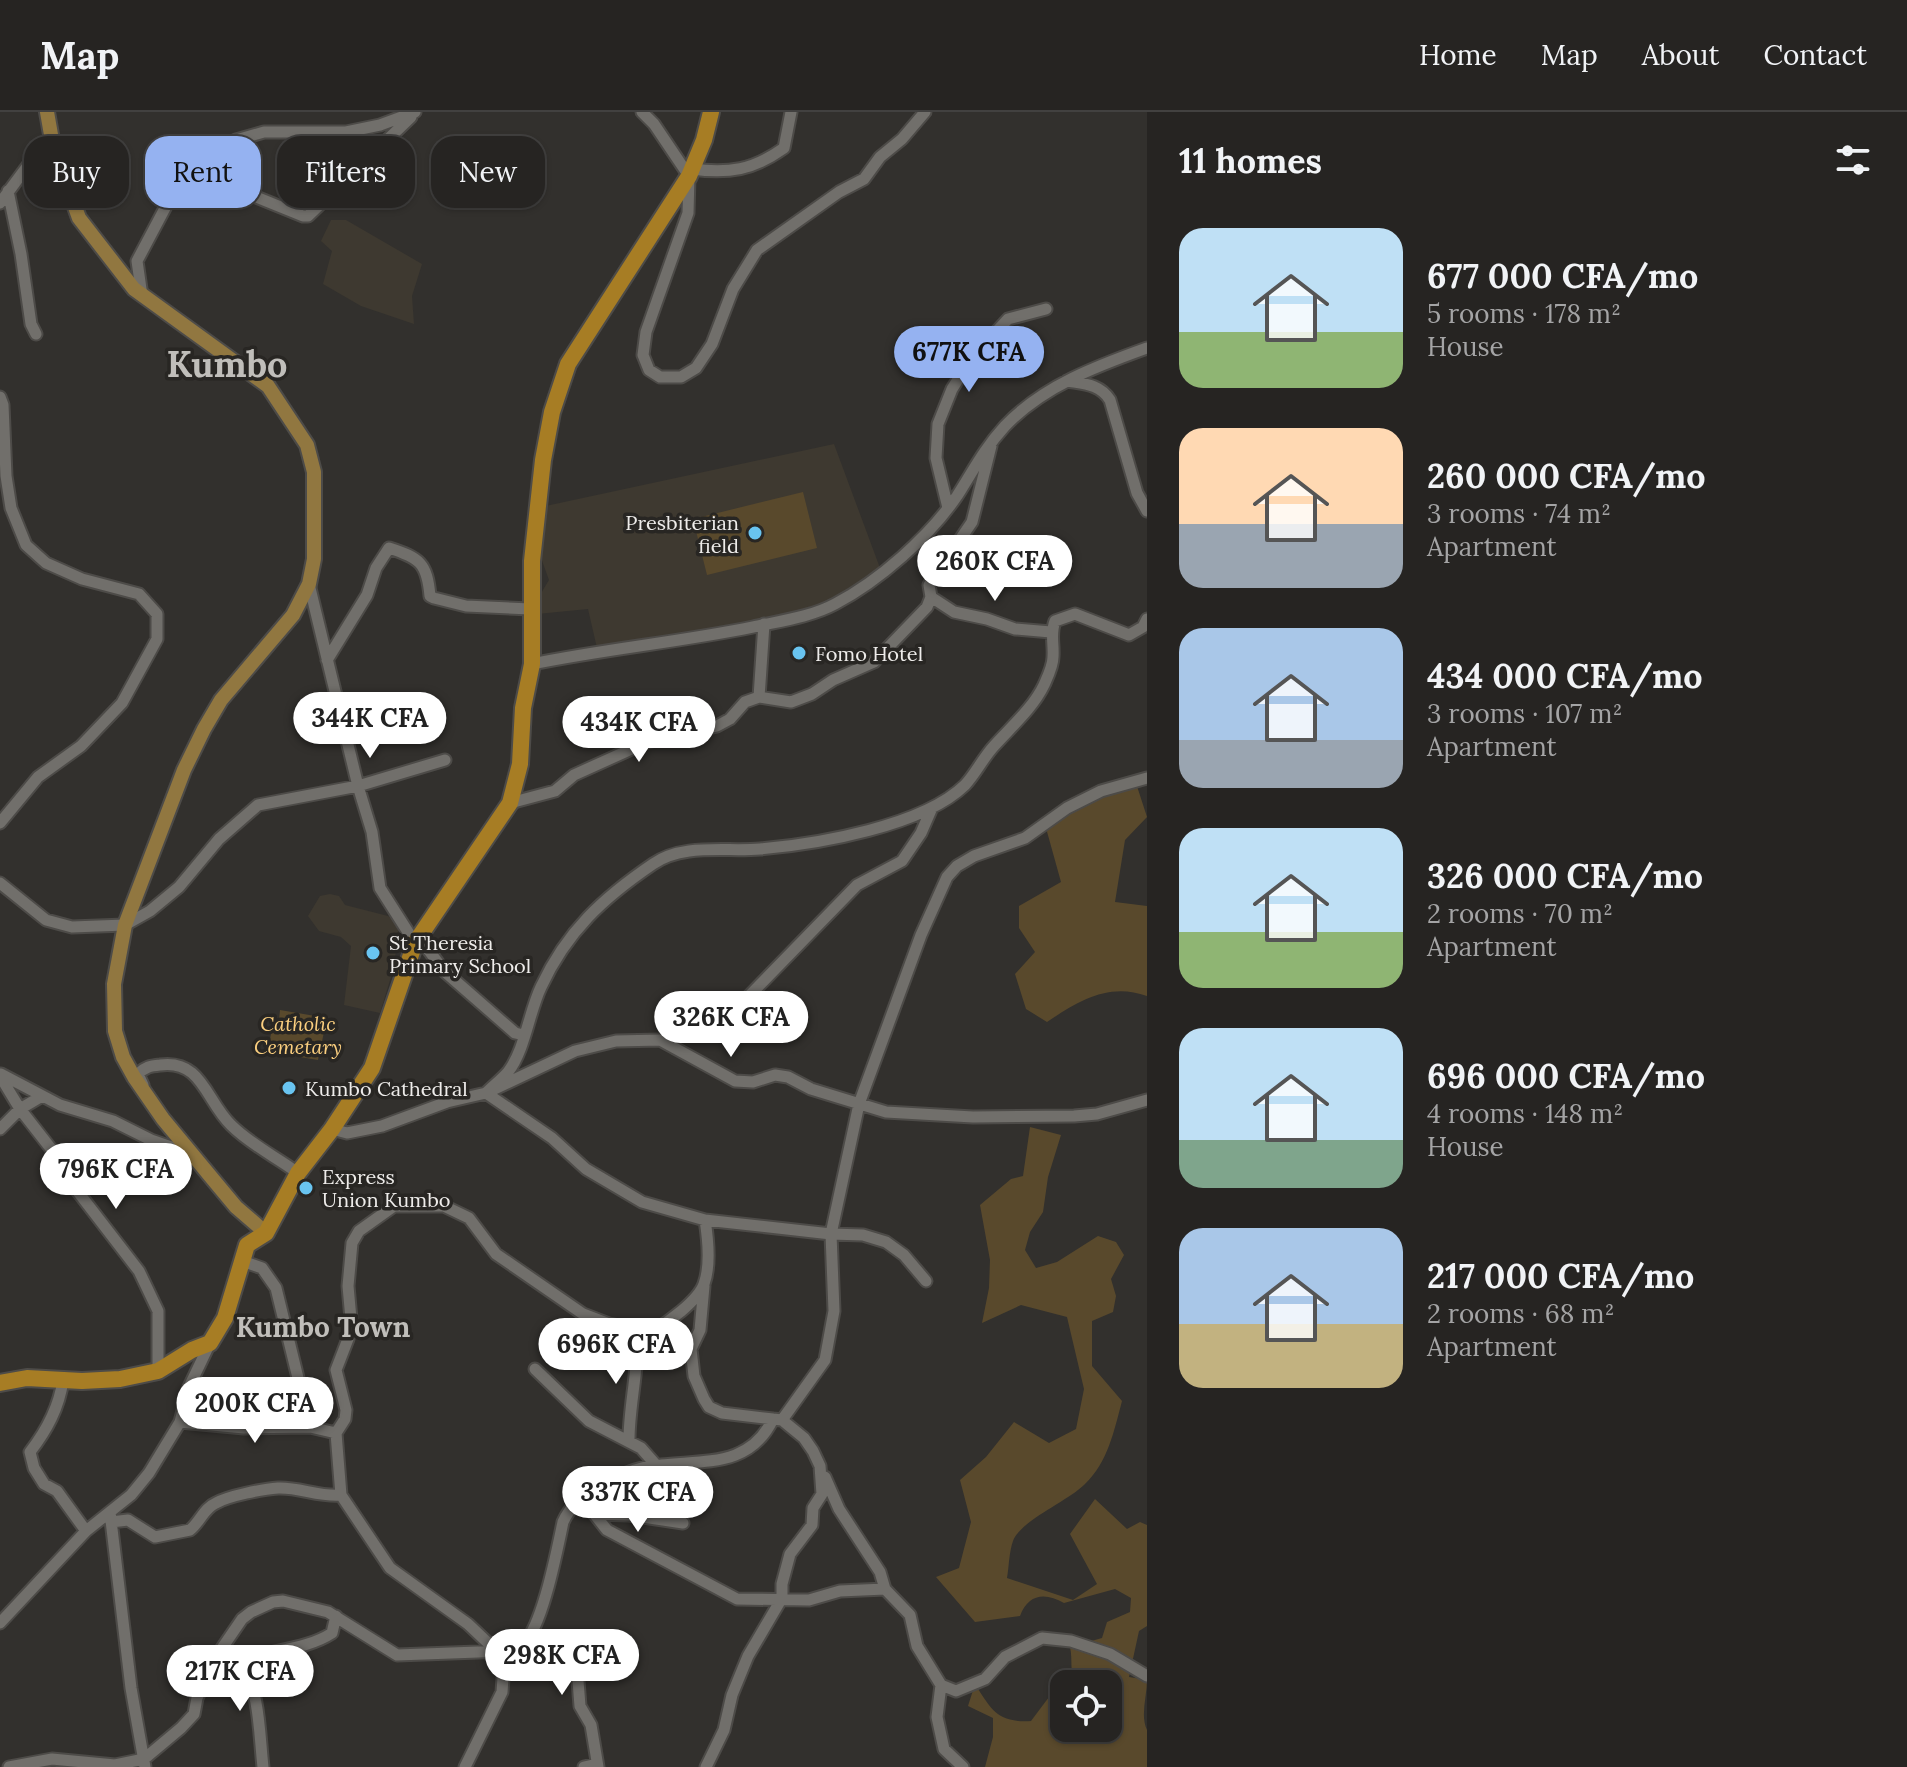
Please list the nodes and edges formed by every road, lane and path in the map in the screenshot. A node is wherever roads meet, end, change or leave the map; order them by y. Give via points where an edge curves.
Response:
1 (47, 112) edge
2 (416, 112) edge
3 (642, 112) edge
4 (711, 112) edge
5 (791, 112) edge
6 (925, 112) edge
7 (51, 136) edge
8 (256, 136) edge
9 (24, 170) edge
10 (691, 172) junction
11 (8, 191) junction
12 (261, 199) edge
13 (0, 203) edge
14 (75, 208) edge
15 (165, 208) edge
16 (137, 261) junction
17 (119, 269) junction
18 (142, 296) junction
19 (1046, 309) dead end
20 (36, 334) dead end
21 (1147, 348) edge
22 (1067, 381) junction
23 (0, 397) edge
24 (992, 442) junction
25 (948, 508) junction
26 (1147, 511) edge
27 (309, 584) junction
28 (931, 597) junction
29 (530, 609) junction
30 (1147, 619) edge
31 (764, 624) junction
32 (1051, 632) junction
33 (327, 660) junction
34 (532, 664) junction
35 (759, 697) junction
36 (445, 760) dead end
37 (1147, 778) edge
38 (358, 786) junction
39 (510, 803) junction
40 (931, 810) junction
41 (0, 823) edge
42 (0, 883) edge
43 (125, 925) junction
44 (417, 940) junction
45 (524, 1035) junction
46 (663, 1041) junction
47 (0, 1075) edge
48 (146, 1093) junction
49 (486, 1093) junction
50 (42, 1096) junction
51 (1147, 1100) edge
52 (859, 1104) junction
53 (20, 1109) junction
54 (0, 1129) edge
55 (332, 1129) junction
56 (52, 1150) junction
57 (194, 1155) junction
58 (298, 1173) junction
59 (107, 1177) dead end
60 (705, 1220) junction
61 (266, 1233) junction
62 (831, 1234) junction
63 (242, 1261) junction
64 (926, 1281) dead end
65 (704, 1285) junction
66 (636, 1329) junction
67 (210, 1343) junction
68 (535, 1369) dead end
69 (158, 1371) junction
70 (63, 1380) junction
71 (0, 1383) edge
72 (777, 1419) junction
73 (180, 1422) junction
74 (310, 1427) junction
75 (336, 1433) junction
76 (629, 1440) junction
77 (656, 1465) junction
78 (820, 1466) junction
79 (341, 1495) junction
80 (580, 1496) junction
81 (596, 1514) junction
82 (110, 1517) junction
83 (683, 1523) dead end
84 (86, 1531) junction
85 (885, 1589) junction
86 (782, 1598) junction
87 (336, 1616) junction
88 (0, 1623) edge
89 (506, 1651) junction
90 (218, 1654) junction
91 (241, 1661) junction
92 (1147, 1676) edge
93 (941, 1685) junction
94 (144, 1763) edge
95 (598, 1765) edge
96 (9, 1767) edge
97 (263, 1767) edge
98 (465, 1767) edge
99 (584, 1767) edge
100 (706, 1767) edge
101 (963, 1767) edge

1 - 7 main road
2 - 8 street via 346,132
2 - 12 street via 308,216
3 - 10 street
4 - 10 highway
5 - 10 street via 784,148 766,161 722,173
6 - 10 street via 864,179 757,250 696,368 681,377 660,377 649,370 643,355 646,332 688,213
9 - 11 street
10 - 29 highway via 568,364 543,460
11 - 13 street
11 - 20 street
14 - 17 main road
15 - 16 street
16 - 17 street
16 - 18 street
17 - 18 main road
18 - 27 main road via 263,381 293,420 314,472 315,543
19 - 25 street via 1008,319 952,389 938,424 936,458
21 - 22 street
22 - 24 street via 1020,412
22 - 26 street via 1093,385 1110,400
23 - 41 street via 11,508 26,545 46,563 82,579 139,594 157,614 157,639 122,703 81,746 38,777
24 - 25 street
24 - 28 street via 972,522 929,585
25 - 31 street via 885,570 834,605
27 - 33 street
27 - 43 main road via 293,615 221,700 204,729
28 - 32 street via 954,612 1015,629
28 - 35 street via 918,618 874,662 791,702
29 - 33 street via 466,606 434,598 421,564 389,548
29 - 34 highway
30 - 32 street via 1129,635 1075,614 1055,621
31 - 34 street
31 - 35 street
32 - 40 street via 1053,661 1032,704 965,784
33 - 38 street
34 - 39 highway
35 - 39 street via 717,726 647,742 574,775 555,791
36 - 38 street
37 - 52 street via 1101,791 1025,838 974,856 947,877
38 - 43 street via 258,805 219,839 179,887
38 - 44 street via 380,888
39 - 44 highway
40 - 45 street via 801,844 672,854 657,861 577,927 539,990
40 - 46 street via 902,861 857,885 747,998
42 - 43 street via 46,920 72,927
43 - 48 main road via 114,984 115,1031 123,1057
44 - 45 street via 444,971 515,1033
44 - 55 highway via 372,1068
45 - 49 street via 510,1070
46 - 49 street via 595,1044
46 - 52 street via 735,1081 788,1077
47 - 50 street
47 - 53 street
48 - 57 main road
48 - 58 street via 138,1074 144,1067 175,1063 191,1069 228,1123
49 - 55 street via 382,1126 347,1133
49 - 60 street via 609,1185 642,1202
50 - 53 street
50 - 57 street
51 - 52 street via 1097,1114 1015,1117 886,1112
52 - 62 street
53 - 54 street
53 - 56 street
55 - 58 highway
56 - 59 street
56 - 69 street via 65,1175 139,1271 158,1311
57 - 61 main road via 236,1207
58 - 61 highway
60 - 62 street
60 - 65 street
61 - 63 highway via 247,1245
62 - 64 street via 886,1242
62 - 72 street via 834,1311 825,1360
63 - 67 highway via 225,1318
63 - 74 street via 262,1268 276,1288
65 - 66 street via 671,1321 652,1332
65 - 72 street via 700,1330 691,1349 699,1391 709,1407 722,1413
66 - 75 street via 583,1314 532,1281 496,1254 469,1218 444,1206 394,1206 359,1231 352,1243 351,1319 336,1370 346,1410
66 - 76 street
67 - 69 highway
67 - 73 street via 189,1387
68 - 76 street via 589,1421
69 - 70 highway via 120,1379
70 - 71 highway
70 - 84 street via 60,1403 30,1452 44,1484 57,1491
72 - 77 street via 741,1454
72 - 78 street via 804,1438
73 - 74 street
73 - 82 street via 149,1473
74 - 75 street
75 - 79 street
76 - 77 street
77 - 80 street
78 - 85 street
78 - 86 street via 822,1494 813,1508 812,1525 790,1554
79 - 82 street via 279,1488 241,1496 216,1502 190,1530 155,1537 128,1520
79 - 89 street via 390,1568
80 - 81 street
80 - 89 street via 563,1522 537,1621 526,1642
81 - 83 street
81 - 86 street via 607,1530 737,1599
82 - 84 street
82 - 94 street
84 - 88 street
85 - 86 street via 840,1591 809,1600
85 - 93 street via 910,1615 917,1646
86 - 100 street via 748,1656
87 - 89 street via 397,1655
87 - 90 street via 273,1602 242,1619
87 - 91 street via 332,1633 322,1640
89 - 95 street via 573,1669
89 - 98 street via 502,1692
90 - 91 street
90 - 94 street via 194,1714
91 - 97 street via 255,1696
92 - 93 street via 1110,1654 1042,1638 1005,1657 985,1679 956,1691
93 - 101 street via 938,1732 944,1749
94 - 96 street via 52,1759
95 - 99 street

